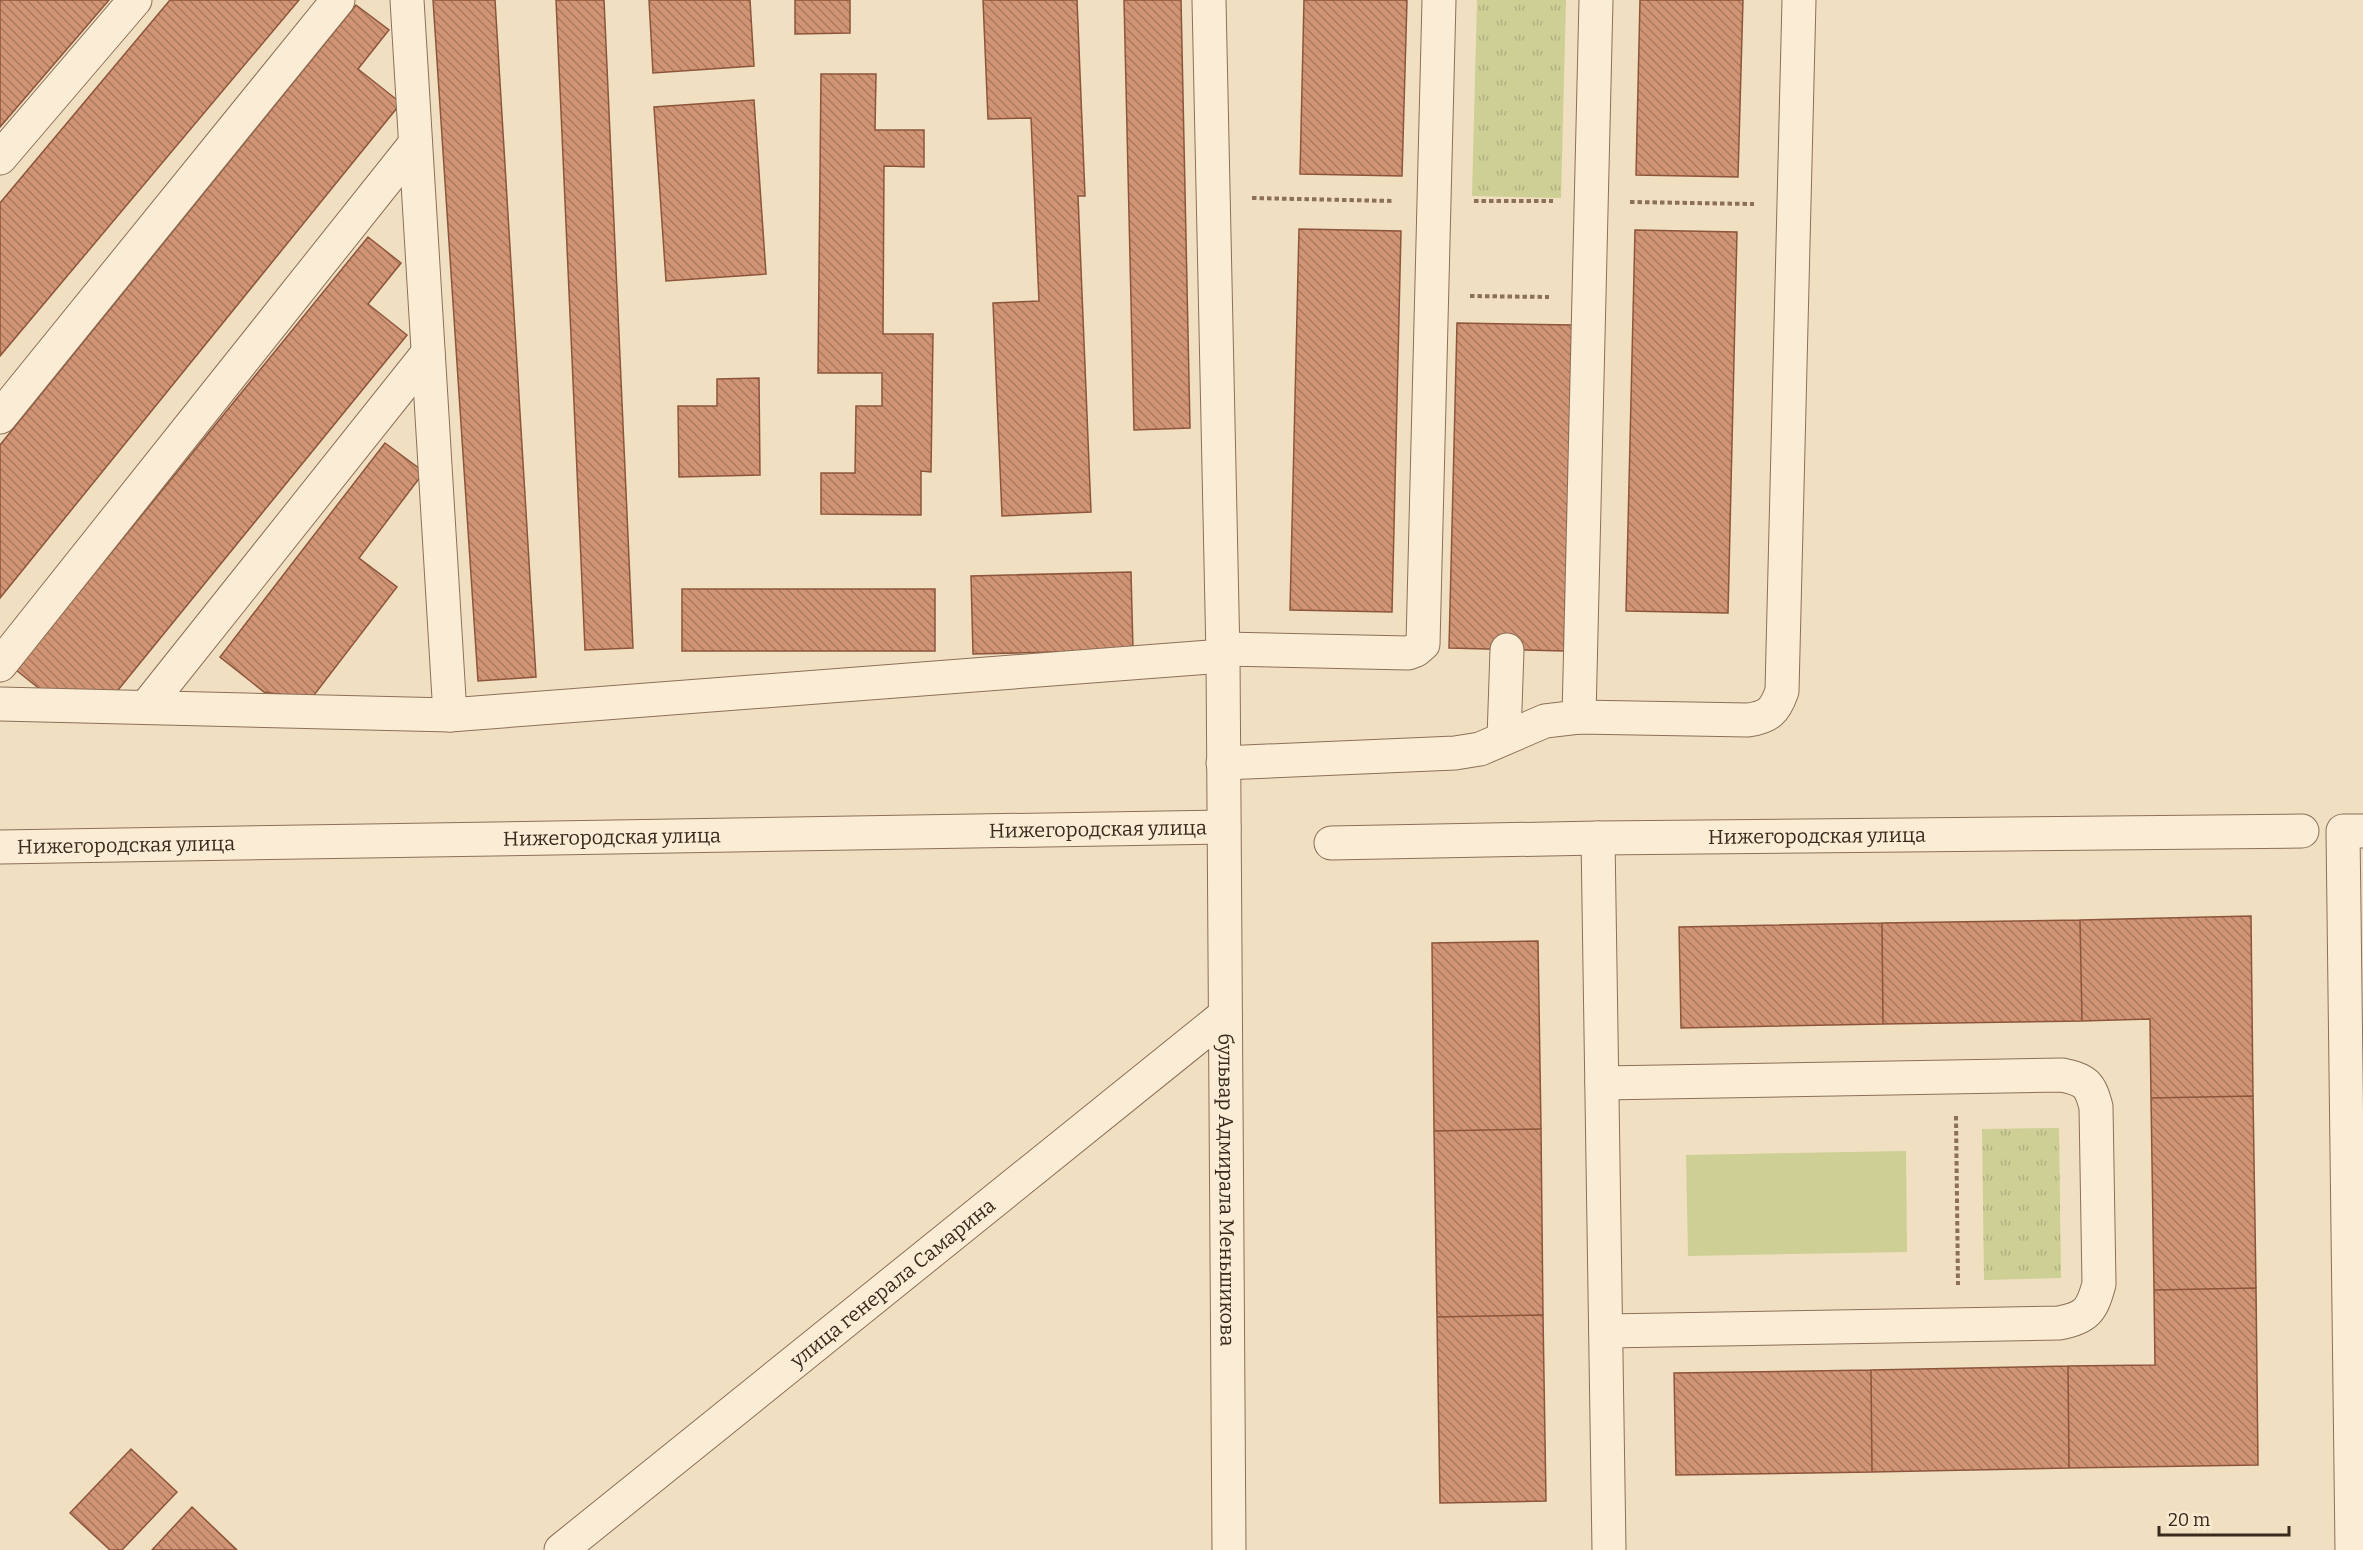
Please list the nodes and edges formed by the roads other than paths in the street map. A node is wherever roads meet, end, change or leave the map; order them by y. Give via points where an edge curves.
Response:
1 (135, 0) edge
2 (338, 0) edge
3 (407, 0) edge
4 (1209, 0) edge
5 (1440, 0) edge
6 (1596, 0) edge
7 (1799, 0) edge
8 (415, 144) junction
9 (0, 158) edge
10 (428, 353) junction
11 (0, 417) edge
12 (1507, 650) dead end
13 (1223, 653) junction
14 (0, 665) edge
15 (0, 704) edge
16 (146, 707) junction
17 (450, 715) junction
18 (1579, 717) junction
19 (1504, 738) junction
20 (1223, 763) junction
21 (1224, 828) junction
22 (2302, 831) dead end
23 (2353, 831) edge
24 (1598, 838) junction
25 (1332, 843) dead end
26 (0, 847) edge
27 (1225, 1015) junction
28 (1602, 1083) junction
29 (1606, 1331) junction
30 (561, 1550) edge
31 (1229, 1550) edge
32 (1609, 1550) edge
33 (2352, 1550) edge

1 - 9 street
2 - 11 street
3 - 8 street
4 - 13 street, бульвар Адмирала Меньшикова
5 - 13 street via 1423,644 1408,653
6 - 18 street
7 - 18 street via 1782,691 1777,705 1763,718 1748,720
8 - 10 street
8 - 14 street
10 - 16 street
10 - 17 street
12 - 19 street
13 - 17 street
13 - 20 street, бульвар Адмирала Меньшикова
15 - 16 street
16 - 17 street
18 - 19 street via 1545,721
19 - 20 street via 1480,749 1455,753
20 - 21 street, бульвар Адмирала Меньшикова
21 - 26 street, Нижегородская улица
21 - 27 street, бульвар Адмирала Меньшикова
22 - 24 street, Нижегородская улица
23 - 33 street
24 - 25 street, Нижегородская улица
24 - 28 street
27 - 30 street, улица генерала Самарина
27 - 31 street, бульвар Адмирала Меньшикова
28 - 29 street
28 - 29 street via 2062,1075 2079,1079 2091,1089 2096,1107 2099,1284 2093,1305 2077,1320 2059,1323
29 - 32 street

